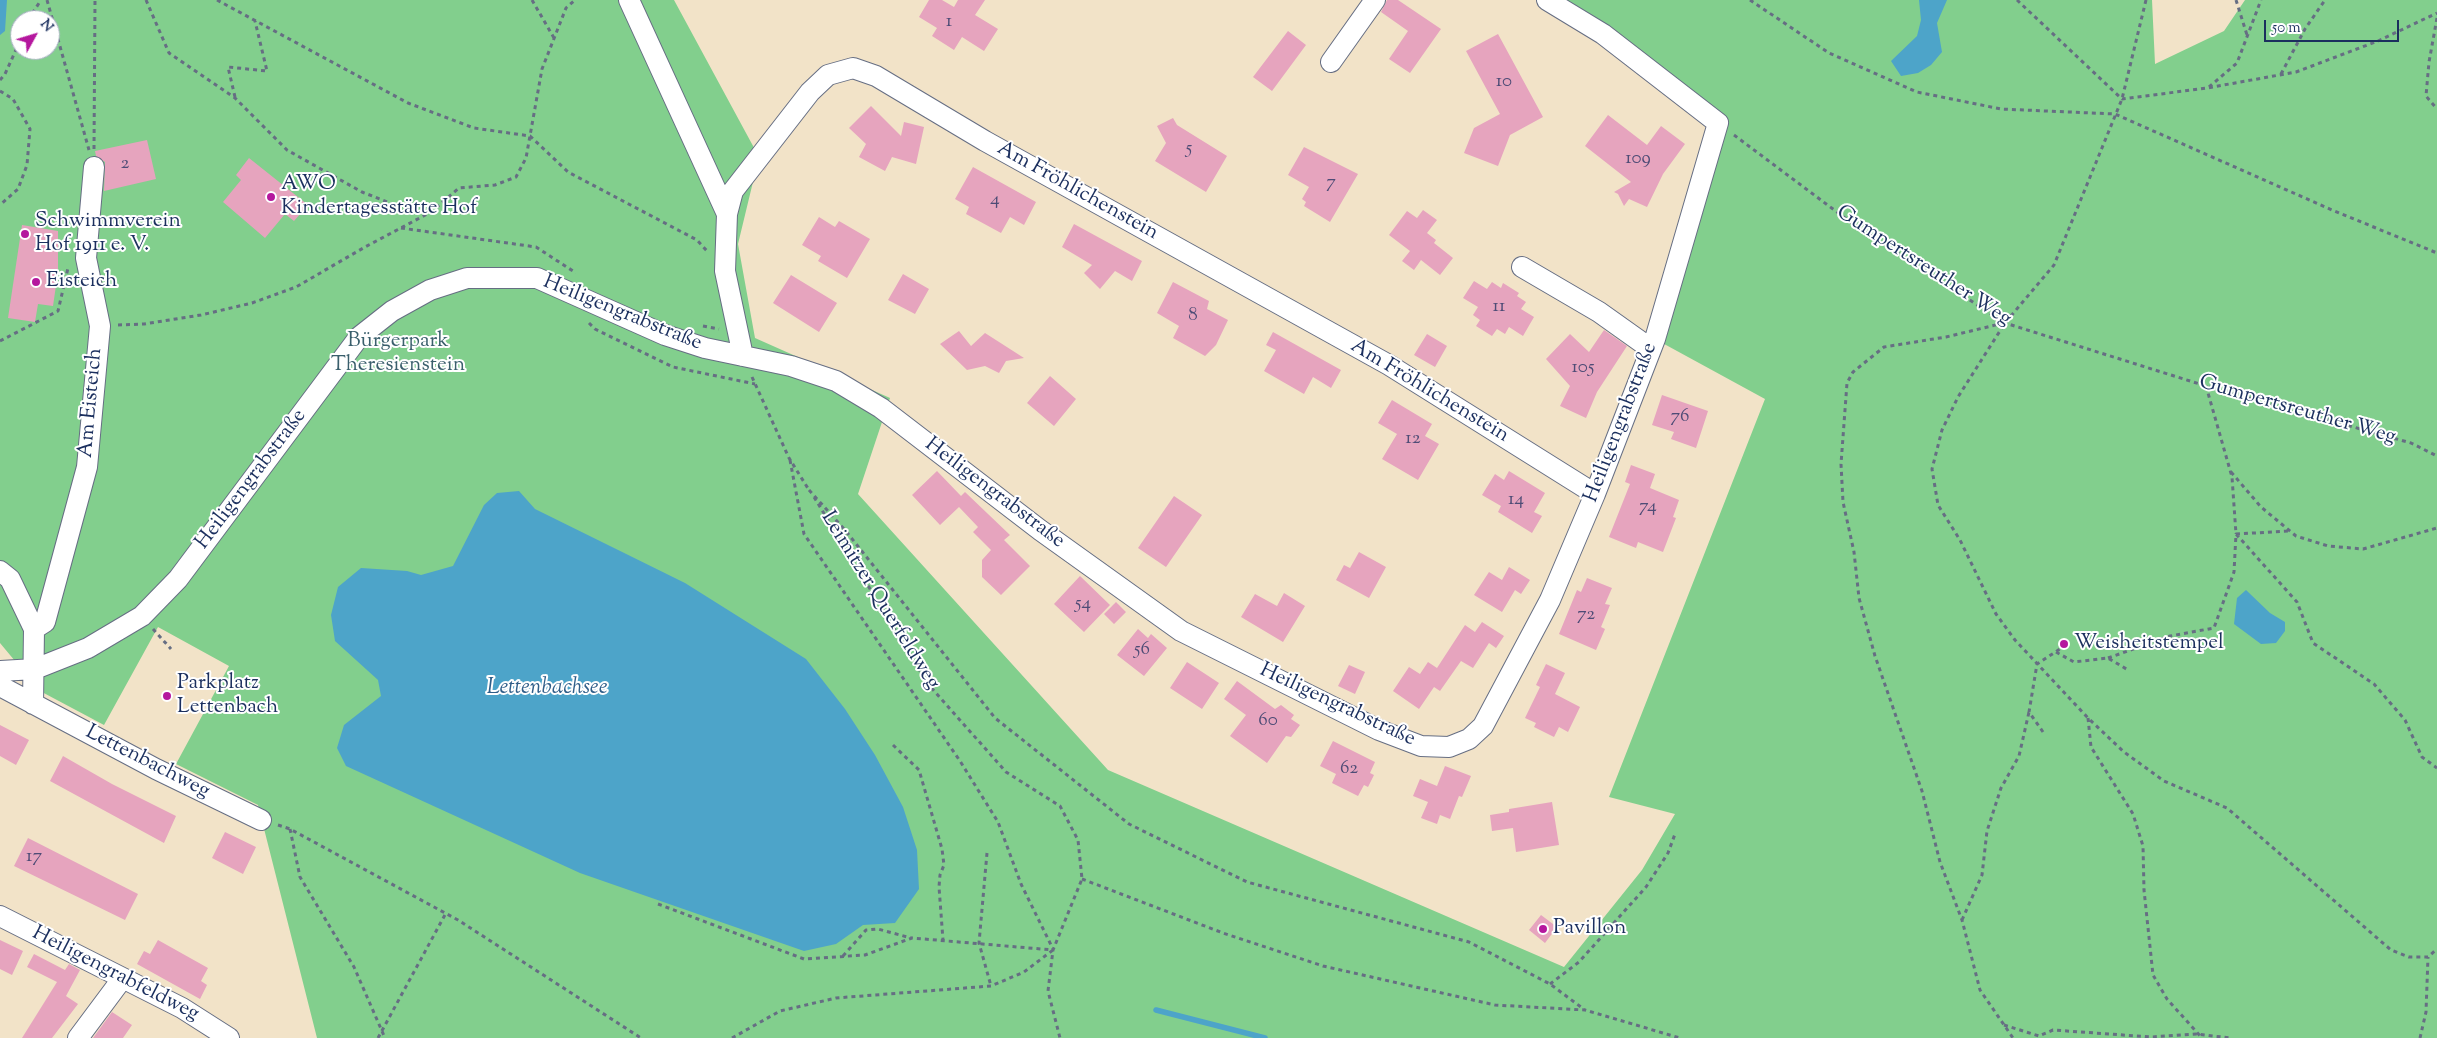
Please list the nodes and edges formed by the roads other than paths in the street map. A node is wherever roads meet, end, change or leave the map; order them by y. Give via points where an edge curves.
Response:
1 (629, 0) edge
2 (1375, 0) edge
3 (1547, 0) edge
4 (1330, 62) dead end
5 (94, 167) road end
6 (727, 214) junction
7 (1522, 267) dead end
8 (1651, 349) junction
9 (743, 356) junction
10 (1595, 494) junction
11 (0, 571) edge
12 (34, 630) junction
13 (35, 670) junction
14 (0, 671) edge
15 (0, 686) edge
16 (33, 704) junction
17 (261, 820) road end
18 (0, 916) edge
19 (122, 979) junction
20 (78, 1038) edge
21 (229, 1038) edge

1 - 6 street
2 - 4 street
3 - 8 street, Heiligengrabstraße via 1603,34 1718,123
5 - 12 street, Am Eisteich via 86,258 100,326 87,467 45,622
6 - 9 street, Am Fröhlichenstein via 725,271
6 - 10 street, Am Fröhlichenstein via 733,191 810,92 828,75 853,68 876,76 985,142 1389,365
7 - 8 street via 1599,312
8 - 10 street, Heiligengrabstraße
9 - 10 street, Heiligengrabstraße via 791,366 836,381 881,408 1040,530 1181,631 1379,730 1421,746 1449,747 1469,739 1483,726 1550,600
9 - 13 street, Heiligengrabstraße via 665,335 537,278 467,278 430,290 392,311 359,338 178,579 142,616 88,648
11 - 12 street via 10,580
12 - 13 street
13 - 14 street, Heiligengrabstraße
13 - 16 street
15 - 16 street, Lettenbachweg
16 - 17 street, Lettenbachweg
18 - 19 street, Heiligengrabfeldweg
19 - 20 street
19 - 21 street, Heiligengrabfeldweg via 182,1008

